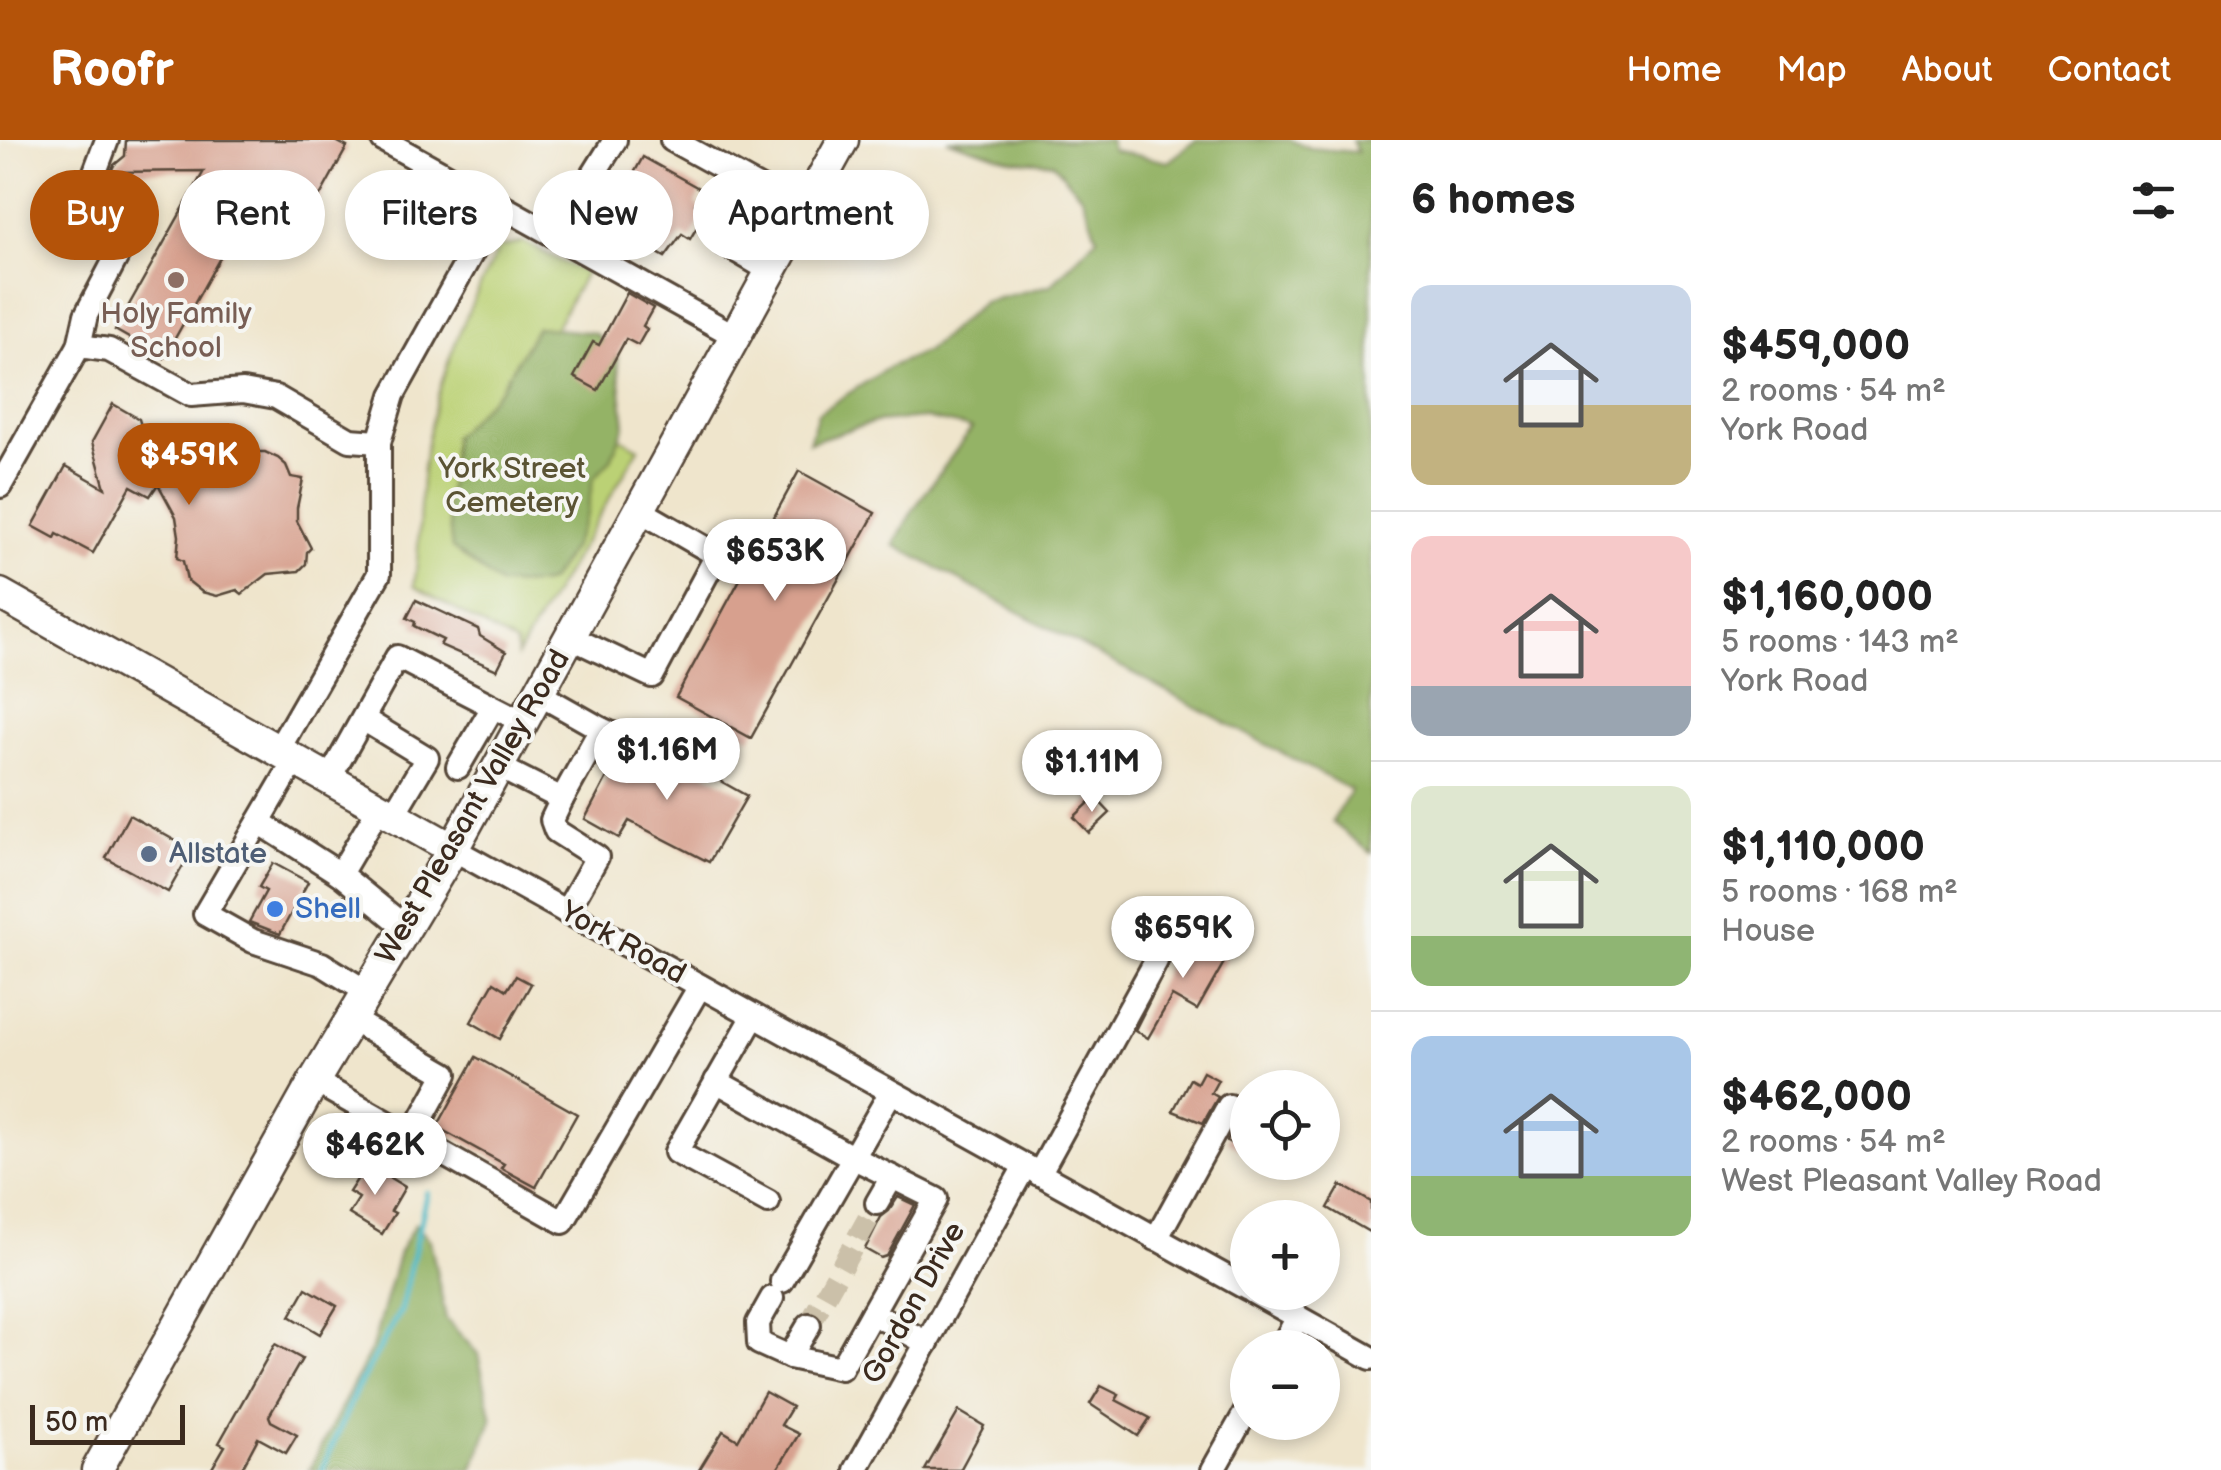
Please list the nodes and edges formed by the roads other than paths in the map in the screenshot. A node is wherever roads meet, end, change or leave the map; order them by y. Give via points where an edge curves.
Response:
1 (107, 140) edge
2 (383, 140) edge
3 (615, 140) edge
4 (672, 140) edge
5 (843, 140) edge
6 (437, 170) edge
7 (596, 170) edge
8 (727, 170) edge
9 (826, 170) edge
10 (513, 212) edge
11 (468, 260) edge
12 (753, 260) edge
13 (777, 260) edge
14 (771, 270) junction
15 (735, 336) junction
16 (80, 346) junction
17 (379, 442) junction
18 (0, 486) edge
19 (639, 510) junction
20 (0, 594) edge
21 (570, 637) junction
22 (539, 694) junction
23 (492, 707) junction
24 (363, 719) junction
25 (523, 722) junction
26 (601, 729) junction
27 (639, 746) dead end
28 (287, 755) junction
29 (427, 758) junction
30 (458, 767) junction
31 (494, 775) junction
32 (329, 779) junction
33 (562, 800) junction
34 (386, 811) junction
35 (259, 822) junction
36 (453, 849) junction
37 (340, 874) junction
38 (566, 912) junction
39 (406, 927) junction
40 (1156, 962) dead end
41 (700, 986) junction
42 (368, 992) junction
43 (754, 1016) junction
44 (352, 1020) junction
45 (716, 1080) junction
46 (314, 1081) junction
47 (891, 1092) junction
48 (1229, 1106) dead end
49 (412, 1136) junction
50 (854, 1158) junction
51 (1032, 1170) junction
52 (892, 1177) junction
53 (768, 1202) dead end
54 (878, 1203) tunnel mouth
55 (1156, 1239) junction
56 (1230, 1280) edge
57 (1284, 1310) edge
58 (872, 1313) junction
59 (1298, 1318) junction
60 (809, 1324) tunnel mouth
61 (1291, 1330) edge
62 (927, 1342) junction
63 (790, 1358) junction
64 (1371, 1358) edge
65 (1230, 1440) edge
66 (97, 1470) edge
67 (856, 1470) edge
68 (1213, 1470) edge

1 - 16 street via 90,184 139,214 86,315
2 - 6 street
3 - 7 street
4 - 8 street
5 - 9 main road, West Pleasant Valley Road
10 - 15 street
11 - 17 street via 393,395
12 - 14 street
13 - 14 main road, West Pleasant Valley Road
14 - 15 main road, West Pleasant Valley Road
15 - 19 main road, West Pleasant Valley Road
16 - 17 street via 109,350 190,395 243,391 276,398 350,440
16 - 18 street
17 - 28 street via 379,574
19 - 21 main road, West Pleasant Valley Road
19 - 21 street via 717,555 652,676
20 - 28 main road, York Road
21 - 22 main road, West Pleasant Valley Road
22 - 25 main road, West Pleasant Valley Road
22 - 26 street
23 - 24 street via 397,657
23 - 25 street
23 - 30 street
24 - 29 street
24 - 32 street
25 - 31 main road, West Pleasant Valley Road
26 - 27 street
26 - 33 street
28 - 32 main road, York Road
28 - 35 street
29 - 30 street
29 - 34 street
30 - 31 street
31 - 33 street
31 - 36 main road, West Pleasant Valley Road
32 - 34 main road, York Road
33 - 38 street via 552,820 556,830 597,857
34 - 36 main road, York Road
34 - 37 street
35 - 37 street
35 - 42 street via 205,914 253,941 322,964
36 - 38 street, York Road
36 - 39 main road, West Pleasant Valley Road
37 - 39 street
38 - 41 street, York Road
39 - 42 main road, West Pleasant Valley Road
40 - 51 street, Gordon Drive
41 - 43 street, York Road
41 - 49 street via 563,1222
42 - 44 main road, West Pleasant Valley Road
43 - 45 street
43 - 47 street, York Road
44 - 46 main road, West Pleasant Valley Road
44 - 49 street via 446,1074
45 - 50 street
45 - 53 street via 676,1152
46 - 49 street
46 - 66 main road, West Pleasant Valley Road
47 - 50 street
47 - 51 street, York Road
48 - 55 street
50 - 52 street
50 - 63 street via 758,1323 758,1343
51 - 55 street, York Road
51 - 62 street, Gordon Drive
52 - 54 street
52 - 58 street via 936,1200
55 - 56 street, York Road
57 - 59 street, York Road
58 - 62 street
58 - 63 street via 841,1368
59 - 61 street
59 - 64 street, York Road
60 - 63 street
62 - 67 street, Gordon Drive
65 - 68 street

